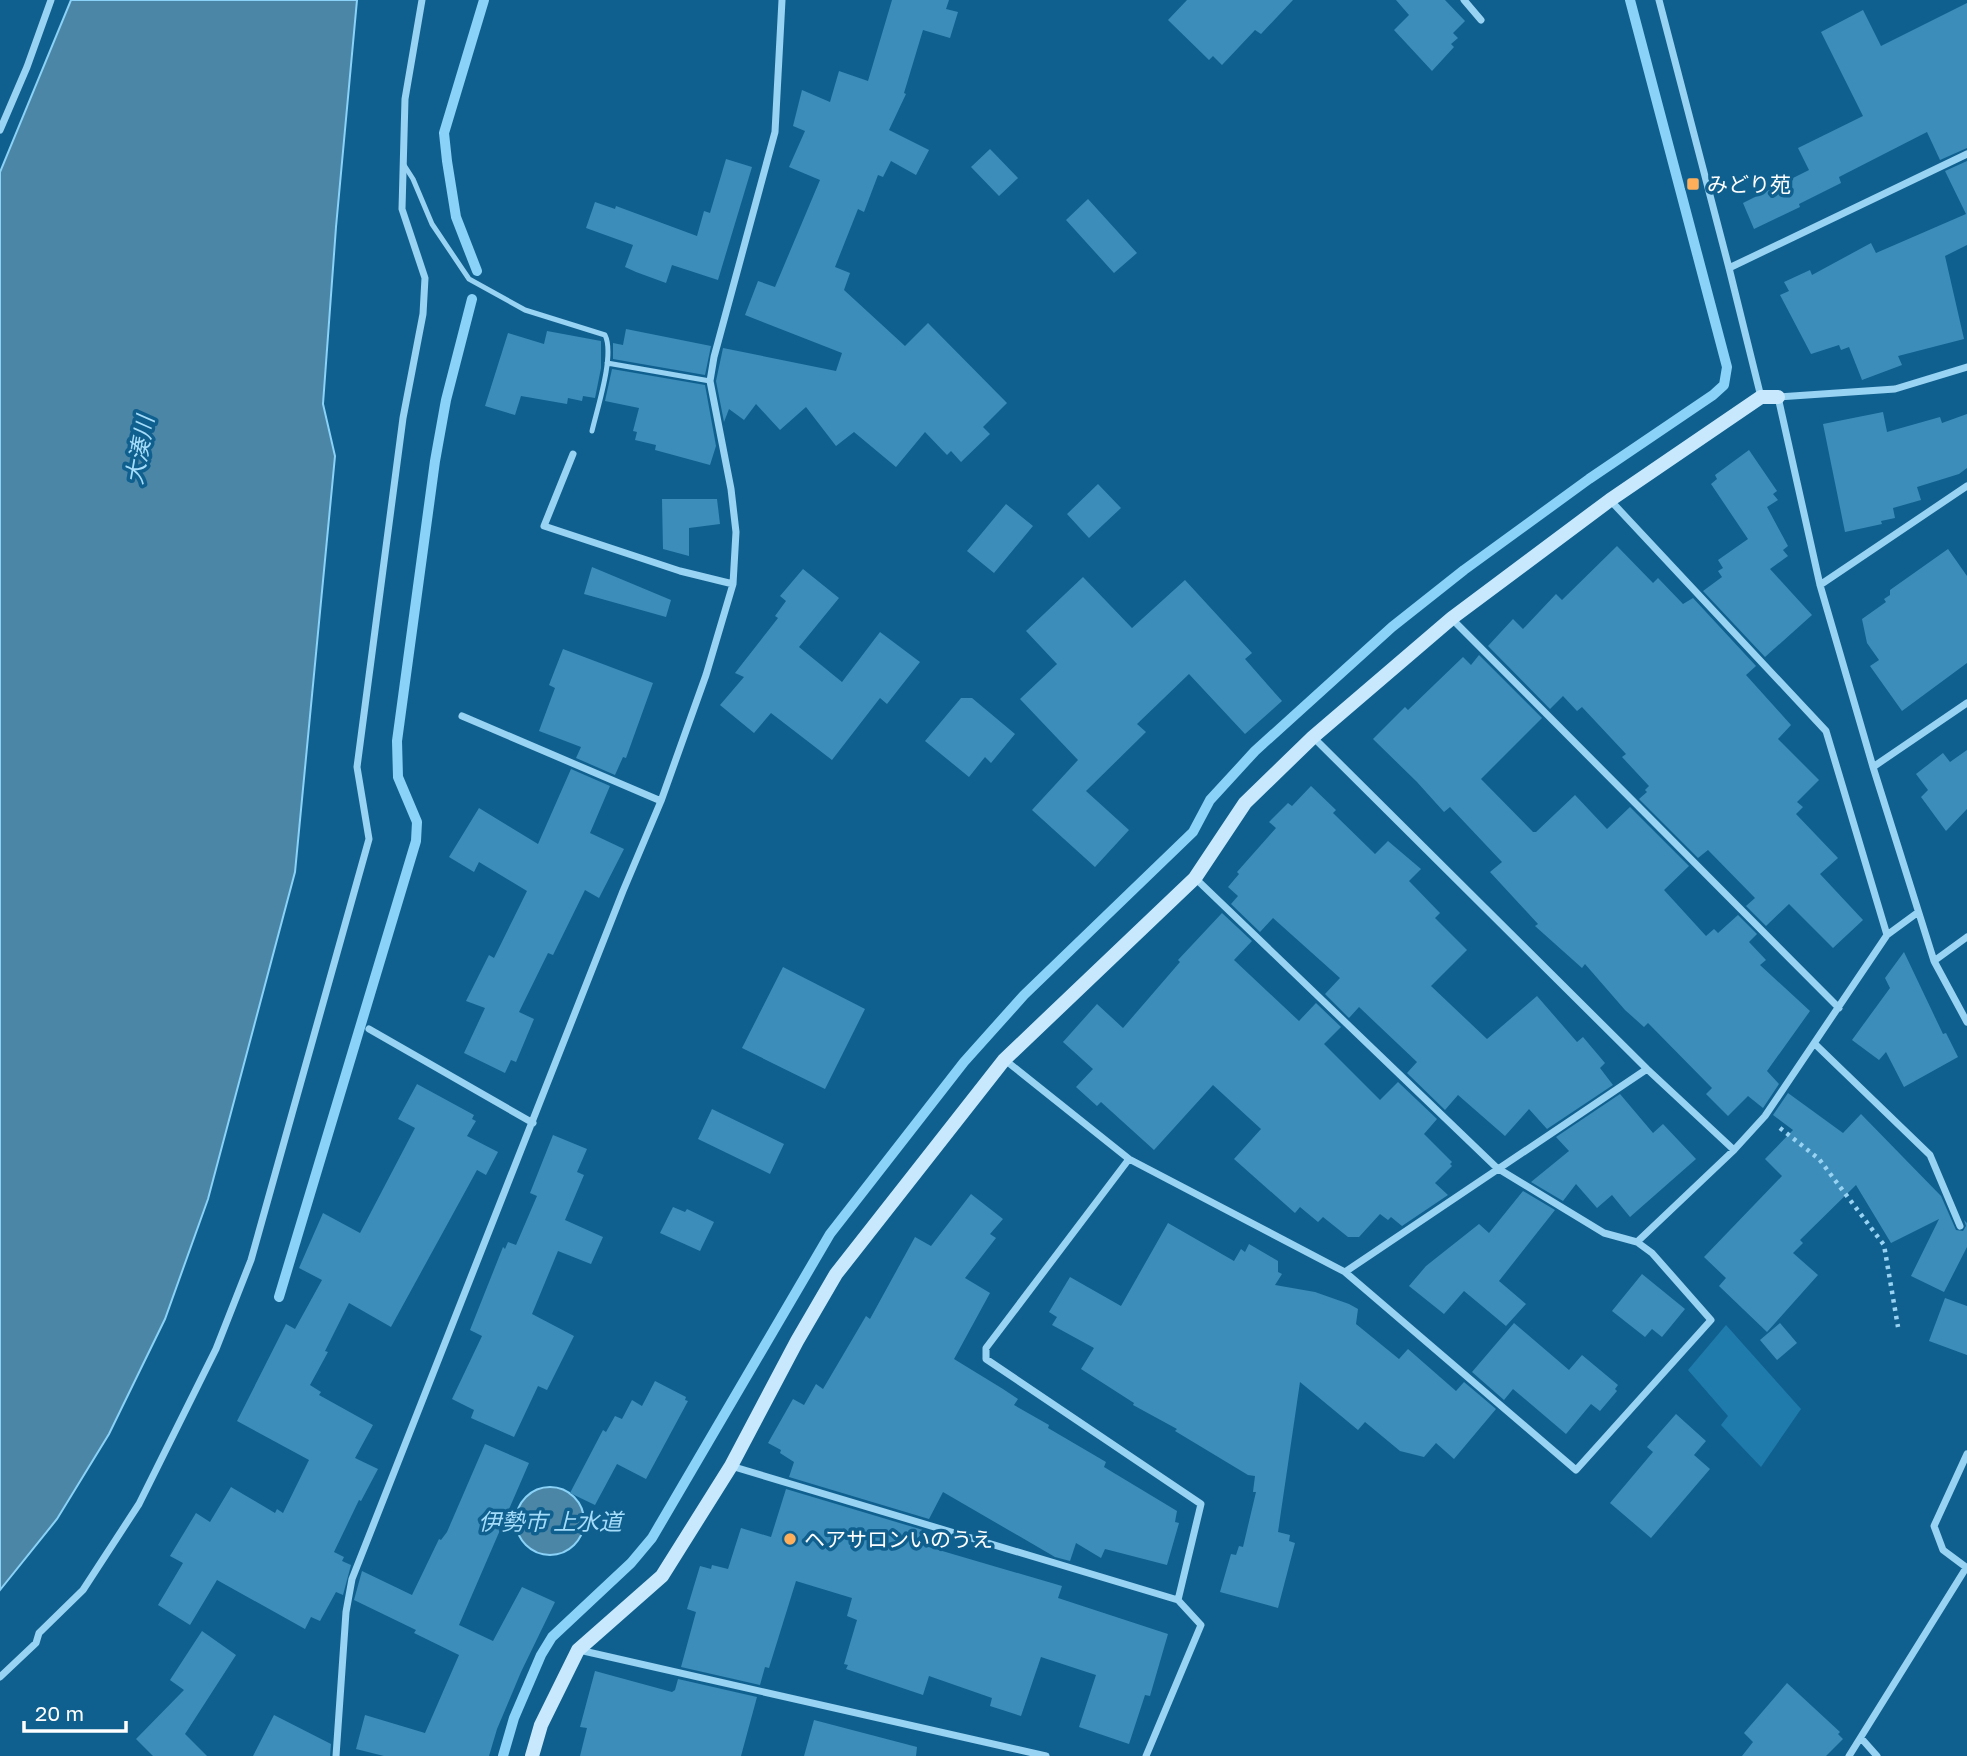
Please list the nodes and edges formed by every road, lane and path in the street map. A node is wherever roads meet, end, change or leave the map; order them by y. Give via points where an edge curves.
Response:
1 (51, 0) edge
2 (422, 0) edge
3 (782, 0) edge
4 (1464, 0) edge
5 (1659, 0) edge
6 (1481, 20) dead end
7 (0, 130) edge
8 (1967, 155) edge
9 (404, 165) junction
10 (1730, 268) junction
11 (607, 363) junction
12 (1967, 367) edge
13 (710, 381) junction
14 (1761, 397) junction
15 (1778, 397) junction
16 (592, 431) dead end
17 (573, 454) dead end
18 (1967, 485) edge
19 (1610, 500) junction
20 (733, 584) junction
21 (1820, 585) junction
22 (1452, 618) junction
23 (1967, 703) edge
24 (463, 716) dead end
25 (1313, 737) junction
26 (1873, 767) junction
27 (661, 801) junction
28 (1195, 878) junction
29 (1917, 913) junction
30 (1887, 935) junction
31 (1967, 937) edge
32 (1934, 961) junction
33 (1839, 1008) junction
34 (1967, 1022) edge
35 (369, 1029) dead end
36 (1815, 1044) junction
37 (1004, 1060) junction
38 (1647, 1069) junction
39 (1765, 1116) junction
40 (533, 1123) junction
41 (1734, 1150) junction
42 (1129, 1159) junction
43 (1497, 1168) junction
44 (1960, 1226) dead end
45 (1637, 1242) junction
46 (1345, 1272) junction
47 (1898, 1327) dead end
48 (1967, 1454) edge
49 (731, 1466) junction
50 (1967, 1568) edge
51 (1178, 1600) junction
52 (578, 1650) junction
53 (0, 1677) edge
54 (1861, 1738) junction
55 (336, 1756) edge
56 (532, 1756) edge
57 (1046, 1756) edge
58 (1146, 1756) edge
59 (1849, 1756) edge
60 (1877, 1756) edge

1 - 7 street
2 - 9 street via 405,99
3 - 13 street via 775,132
4 - 6 street
5 - 10 street
8 - 10 street
9 - 11 lane via 432,224 469,279 525,310 605,335
9 - 53 street via 402,209 425,278 357,767 369,839 251,1260 216,1349 139,1504 83,1590
10 - 14 street
11 - 13 lane
11 - 16 lane
12 - 15 street via 1895,389
13 - 20 street via 736,532
14 - 15 street
14 - 19 street
15 - 21 street
17 - 20 street via 544,526
18 - 21 street
19 - 22 street
19 - 30 street via 1826,730
20 - 27 street
21 - 26 street
22 - 25 street
22 - 33 street
23 - 26 street
24 - 27 street
25 - 28 street via 1245,803
25 - 38 street
26 - 29 street
27 - 40 street
28 - 37 street
28 - 43 street
29 - 30 street
29 - 32 street
30 - 33 street
31 - 32 street
32 - 34 street
33 - 36 street
35 - 40 street
36 - 39 street
36 - 44 street via 1930,1155
37 - 42 street
37 - 49 street via 836,1274
38 - 41 street
38 - 43 street
39 - 41 street
39 - 47 path via 1819,1159 1884,1245
40 - 55 street via 352,1578
41 - 45 street
42 - 46 street
42 - 51 street via 986,1348 986,1359 1201,1504
43 - 45 street via 1604,1233
43 - 46 street
45 - 46 street via 1711,1320 1576,1470
48 - 50 street via 1934,1526 1943,1550
49 - 51 street
49 - 52 street via 662,1576
50 - 54 street
51 - 58 street via 1201,1625
52 - 56 street via 541,1725
52 - 57 street
54 - 59 street
54 - 60 street

